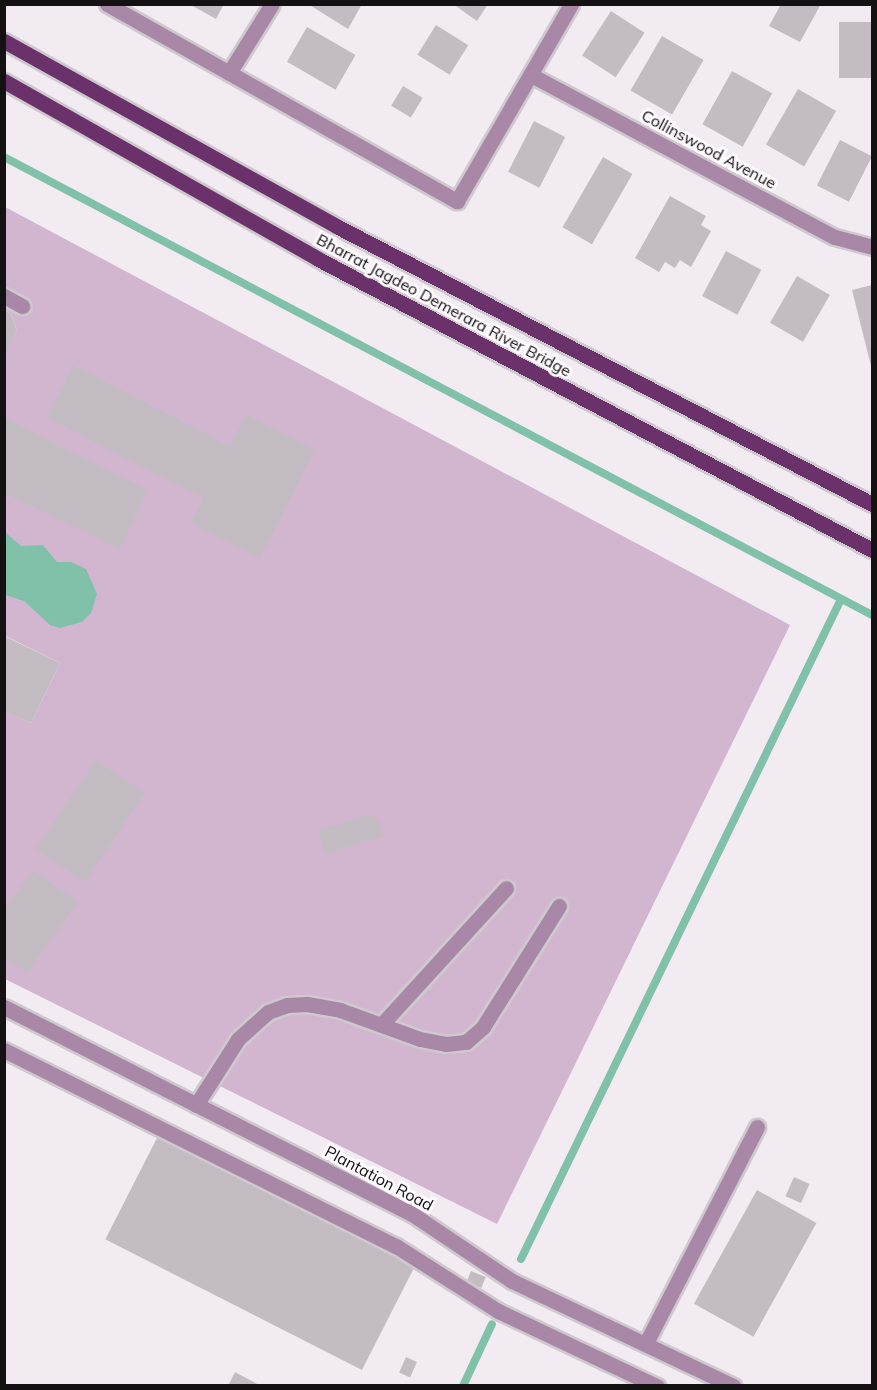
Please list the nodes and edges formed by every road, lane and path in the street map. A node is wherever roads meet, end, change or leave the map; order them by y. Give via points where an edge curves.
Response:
1 (107, 4) edge
2 (272, 4) edge
3 (571, 4) edge
4 (4, 40) edge
5 (230, 73) junction
6 (531, 75) junction
7 (4, 81) edge
8 (873, 247) edge
9 (4, 296) edge
10 (22, 306) dead end
11 (873, 504) edge
12 (873, 550) edge
13 (506, 888) dead end
14 (559, 906) dead end
15 (4, 1007) edge
16 (382, 1024) junction
17 (4, 1050) edge
18 (196, 1105) junction
19 (757, 1127) dead end
20 (646, 1343) junction
21 (657, 1386) edge
22 (734, 1386) edge

1 - 5 street
2 - 5 street
3 - 6 street
4 - 11 main road, Bharrat Jagdeo Demerara River Bridge via 338,227
5 - 6 street via 457,201
6 - 8 street, Collinswood Avenue via 835,237
7 - 12 main road, Bharrat Jagdeo Demerara River Bridge via 318,260
9 - 10 street
13 - 16 street
14 - 16 street via 483,1027 466,1042 420,1039
15 - 18 street, Plantation Road
16 - 18 street via 307,1004 268,1012 238,1039
17 - 21 street via 396,1246 498,1311
18 - 20 street, Plantation Road via 412,1214 512,1281
19 - 20 street
20 - 22 street, Plantation Road

